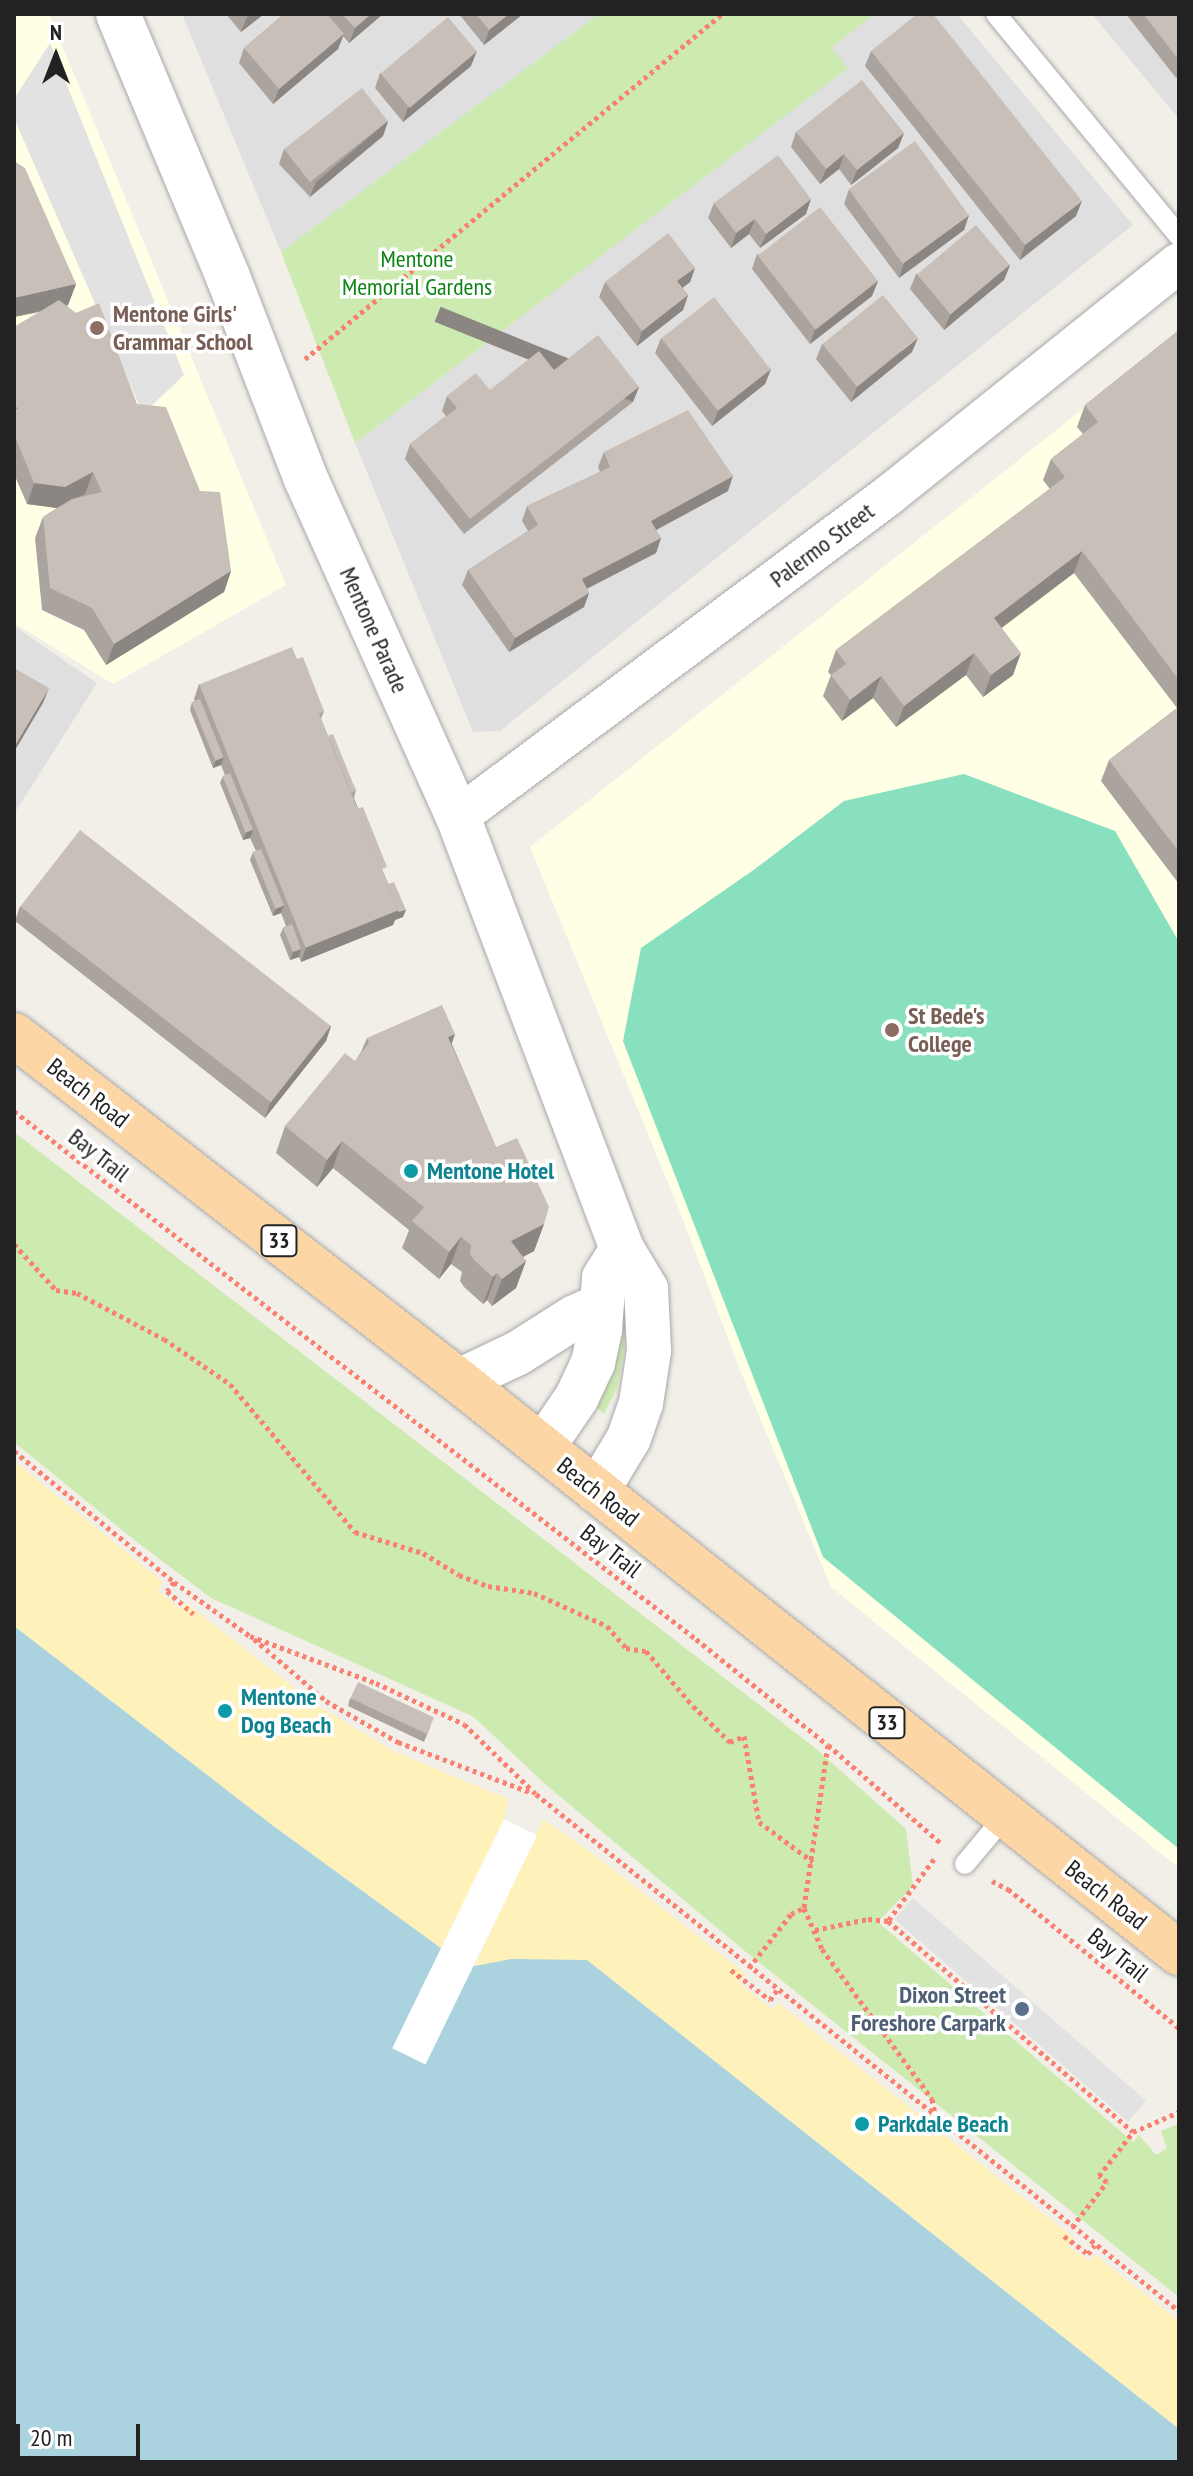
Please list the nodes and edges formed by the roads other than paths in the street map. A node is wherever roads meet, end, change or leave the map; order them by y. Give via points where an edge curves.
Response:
1 (118, 14) edge
2 (996, 14) edge
3 (1179, 236) edge
4 (1179, 263) edge
5 (458, 817) junction
6 (14, 1035) edge
7 (622, 1249) junction
8 (600, 1306) junction
9 (459, 1381) junction
10 (543, 1447) junction
11 (597, 1491) junction
12 (1006, 1815) junction
13 (965, 1864) road end
14 (1179, 1953) edge

1 - 5 street, Mentone Parade via 313,493
2 - 3 lane
4 - 5 street, Palermo Street via 889,495
5 - 7 street, Mentone Parade
6 - 9 main road, Beach Road / 33
7 - 8 street via 604,1278
7 - 11 street, Mentone Parade via 646,1289 646,1372 629,1438
8 - 9 street
8 - 10 street via 593,1363
9 - 10 main road, Beach Road / 33
10 - 11 main road, Beach Road / 33
11 - 12 main road, Beach Road / 33
12 - 13 lane
12 - 14 main road, Beach Road / 33

